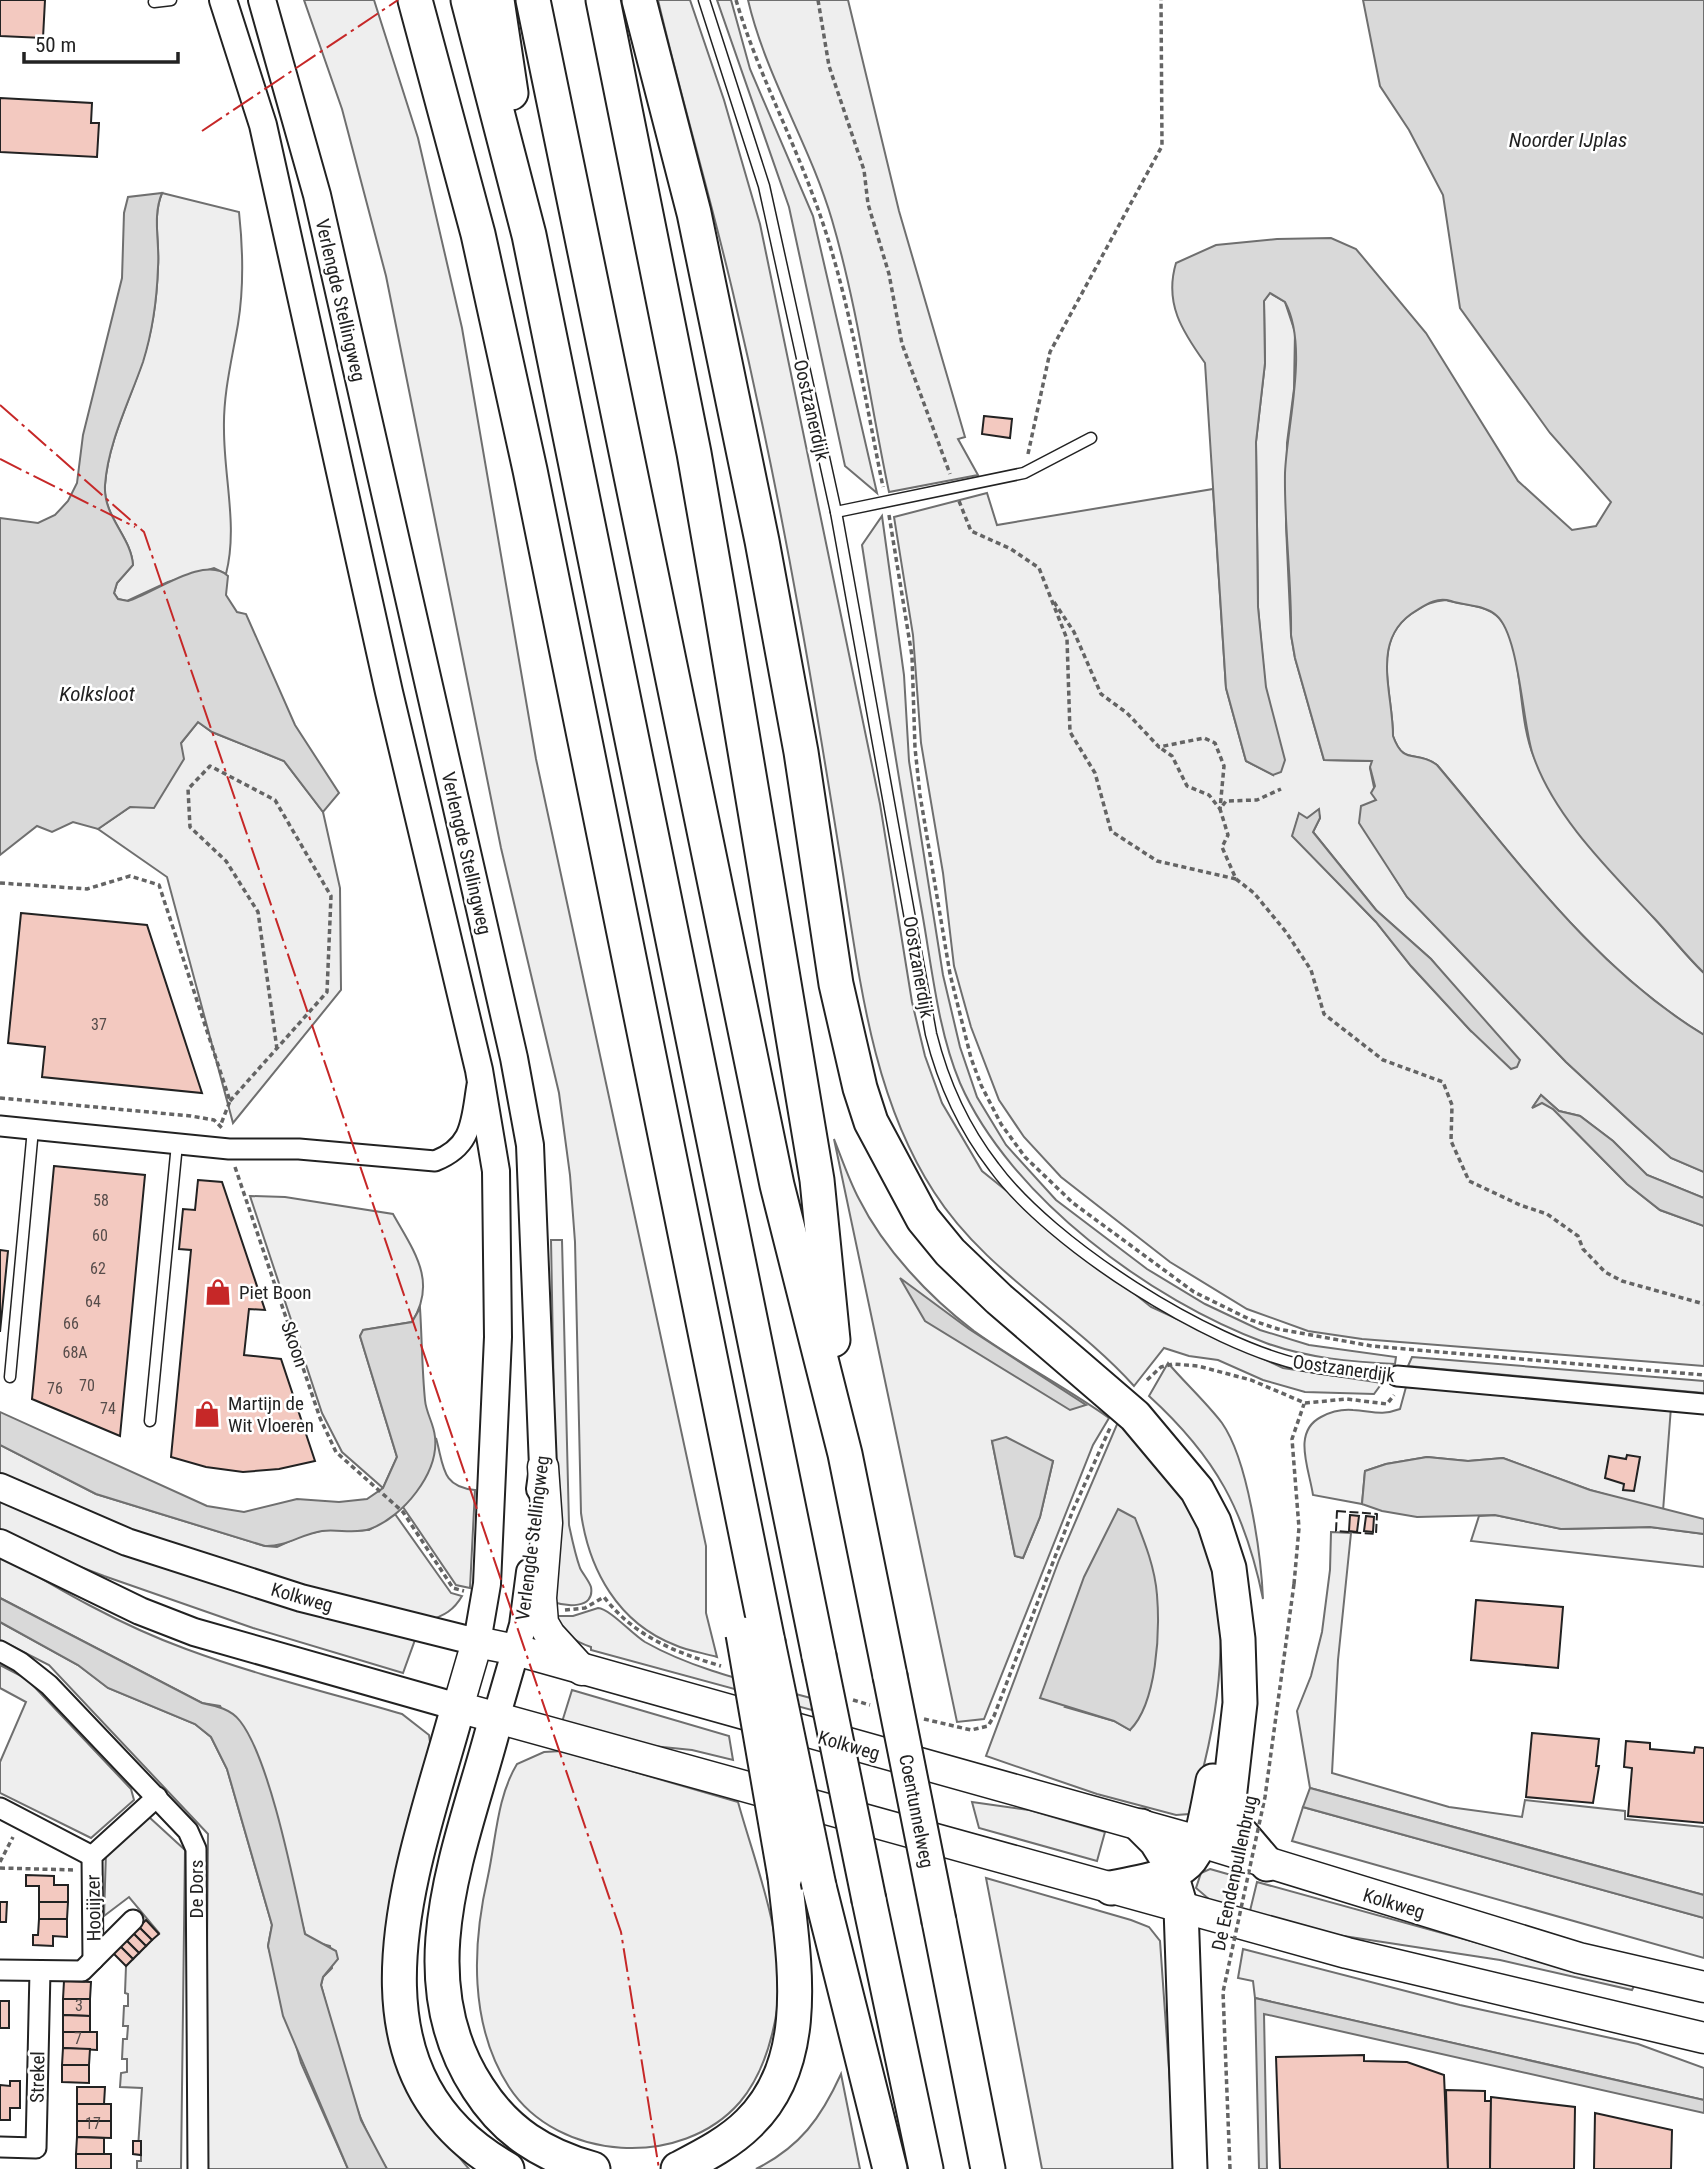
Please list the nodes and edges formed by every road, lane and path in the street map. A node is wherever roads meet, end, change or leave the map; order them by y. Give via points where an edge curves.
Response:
1 (171, 0) edge
2 (223, 0) edge
3 (262, 0) edge
4 (415, 0) edge
5 (468, 0) edge
6 (497, 0) edge
7 (533, 0) edge
8 (603, 0) edge
9 (639, 0) edge
10 (704, 0) edge
11 (736, 0) edge
12 (818, 0) edge
13 (1161, 0) edge
14 (154, 2) dead end
15 (529, 235) junction
16 (1091, 438) dead end
17 (1024, 473) junction
18 (955, 488) junction
19 (886, 502) junction
20 (835, 512) junction
21 (1050, 596) junction
22 (1158, 747) junction
23 (1281, 789) dead end
24 (1220, 809) junction
25 (1236, 878) junction
26 (0, 883) edge
27 (277, 1049) junction
28 (479, 1070) junction
29 (0, 1098) edge
30 (230, 1101) junction
31 (221, 1124) junction
32 (0, 1126) edge
33 (33, 1129) junction
34 (177, 1144) junction
35 (229, 1149) junction
36 (1704, 1304) edge
37 (1403, 1349) junction
38 (1704, 1375) edge
39 (1397, 1376) junction
40 (10, 1377) dead end
41 (1147, 1380) dead end
42 (1305, 1404) junction
43 (1704, 1404) edge
44 (150, 1421) dead end
45 (845, 1454) junction
46 (543, 1467) junction
47 (0, 1487) edge
48 (403, 1512) dead end
49 (0, 1543) edge
50 (755, 1638) junction
51 (1238, 1639) junction
52 (477, 1642) junction
53 (516, 1650) junction
54 (0, 1651) edge
55 (583, 1670) junction
56 (458, 1707) junction
57 (496, 1718) junction
58 (157, 1797) junction
59 (0, 1808) edge
60 (22, 1820) junction
61 (1141, 1826) junction
62 (1201, 1842) junction
63 (0, 1862) edge
64 (92, 1863) junction
65 (1267, 1864) junction
66 (0, 1868) edge
67 (1172, 1874) junction
68 (1111, 1888) junction
69 (1181, 1908) junction
70 (133, 1920) dead end
71 (93, 1960) junction
72 (0, 1970) edge
73 (40, 1971) junction
74 (1704, 1987) edge
75 (1704, 2038) edge
76 (0, 2147) edge
77 (198, 2169) edge
78 (507, 2169) edge
79 (593, 2169) edge
80 (678, 2169) edge
81 (890, 2169) edge
82 (926, 2169) edge
83 (988, 2169) edge
84 (1191, 2169) edge
85 (1230, 2169) edge

1 - 14 lane
2 - 28 main road, Verlengde Stellingweg via 263,125 400,741
3 - 46 main road, Verlengde Stellingweg via 317,195 514,1058 530,1145
4 - 50 highway via 481,247 572,675 674,1180
5 - 15 highway
6 - 15 highway
7 - 45 highway via 777,1185
8 - 45 highway via 694,453 785,983 817,1180
9 - 51 highway via 705,264 779,632 836,984 871,1122 910,1198 950,1252 1135,1416 1197,1490 1214,1522 1229,1568
10 - 20 lane, Oostzanerdijk via 765,186
11 - 19 path, Oostzanerdijk via 827,238
12 - 18 path via 829,66 864,170 902,344
13 - 17 path via 1162,146 1050,352
15 - 82 highway, bridge
16 - 17 lane
17 - 18 lane
18 - 19 lane
18 - 21 path via 971,531 1040,568
19 - 20 lane
19 - 37 path, Oostzanerdijk via 912,656 920,795 950,974 971,1058 1001,1124 1025,1157 1073,1203 1194,1292 1278,1329 1330,1341
20 - 39 lane, Oostzanerdijk via 931,1034 947,1084 979,1146 1044,1219 1129,1282 1201,1327 1301,1364
21 - 22 path via 1074,632 1101,694 1128,713
21 - 25 path via 1067,639 1070,732 1094,773 1111,831 1157,861
22 - 24 path via 1172,756 1187,786 1209,795
22 - 24 path via 1204,738 1215,743 1224,766
23 - 24 path via 1257,800 1226,801
24 - 25 path via 1228,835 1222,847
25 - 36 path via 1286,932 1311,970 1324,1014 1383,1060 1443,1082 1452,1105 1451,1141 1469,1181 1547,1214 1577,1236 1605,1272 1622,1282
26 - 30 path via 86,889 130,876 159,885
27 - 27 path via 327,992 331,895 275,800 210,766 188,789 190,827 226,861 258,912
27 - 30 path
28 - 35 street via 469,1128 461,1146 435,1161 299,1149
28 - 52 main road, Verlengde Stellingweg via 496,1171 498,1336 487,1584
29 - 31 path via 191,1116
30 - 31 path
31 - 35 path, Skoon
32 - 33 street
33 - 34 street
33 - 40 lane
34 - 35 street
34 - 44 lane
35 - 48 path, Skoon via 320,1418 336,1452
37 - 38 path, Oostzanerdijk
37 - 39 path
39 - 42 path via 1395,1395 1387,1404 1347,1399
39 - 43 street, Oostzanerdijk
41 - 42 path via 1161,1367 1198,1366 1251,1380
42 - 85 path, De Eendenpullenbrug, bridge via 1292,1439 1299,1528 1265,1797 1223,1992
45 - 83 highway, Coentunnelweg, bridge
46 - 53 main road, Verlengde Stellingweg via 527,1605
46 - 55 main road via 547,1523 541,1598 544,1623
47 - 52 main road, Kolkweg via 127,1542 301,1598
49 - 56 main road via 194,1632
50 - 80 highway, bridge via 795,1973 792,2028 784,2068 751,2121 730,2139
50 - 81 highway, bridge
51 - 62 highway
51 - 65 highway via 1240,1703 1227,1817
52 - 53 main road, Kolkweg
52 - 56 main road, Verlengde Stellingweg
53 - 55 main road, Kolkweg
53 - 57 main road, Verlengde Stellingweg
54 - 58 street, De Dors via 49,1685
55 - 61 main road, Kolkweg
56 - 57 main road
56 - 78 highway via 404,1911 397,1965 400,2015 412,2059 429,2094 451,2124
57 - 68 main road
57 - 79 highway via 447,1902 442,1994 468,2072 509,2128 540,2149
58 - 64 street, Hooiijzer
58 - 77 street, De Dors via 188,1831 196,1849
59 - 60 street, Hooiijzer
60 - 63 path
60 - 64 street, Hooiijzer
61 - 62 main road, Kolkweg
61 - 67 highway via 1156,1841
62 - 65 main road, Kolkweg
62 - 67 highway via 1191,1860
64 - 66 path
64 - 71 street, Hooiijzer
65 - 74 main road, Kolkweg via 1579,1958
67 - 68 highway
67 - 69 highway
68 - 69 main road
69 - 75 main road via 1418,1971
69 - 84 highway
70 - 71 street
71 - 73 street via 82,1971
72 - 73 street
73 - 76 street, Strekel via 36,2148

